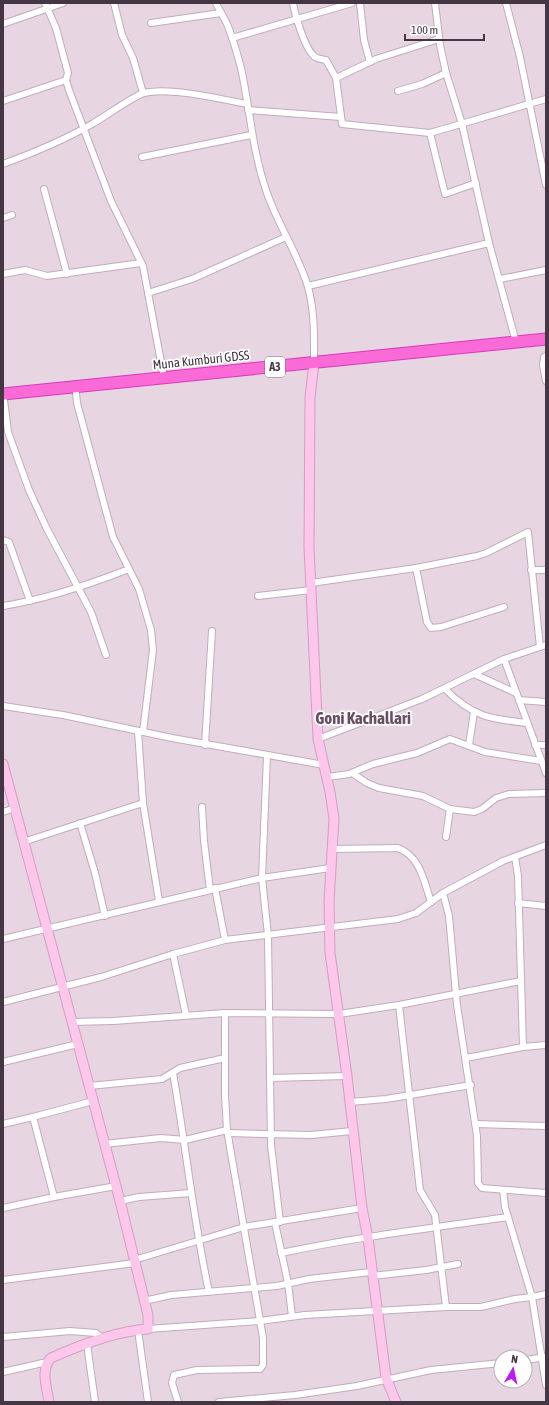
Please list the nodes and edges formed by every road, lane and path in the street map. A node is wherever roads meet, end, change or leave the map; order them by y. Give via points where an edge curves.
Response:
1 (63, 3) edge
2 (114, 3) edge
3 (216, 3) edge
4 (292, 3) edge
5 (352, 3) edge
6 (360, 3) edge
7 (435, 3) edge
8 (506, 3) edge
9 (46, 6) edge
10 (221, 13) junction
11 (296, 18) junction
12 (151, 23) dead end
13 (3, 24) edge
14 (232, 38) junction
15 (439, 39) junction
16 (370, 62) junction
17 (446, 73) junction
18 (336, 78) junction
19 (66, 80) junction
20 (398, 91) dead end
21 (142, 93) junction
22 (546, 99) edge
23 (3, 101) edge
24 (528, 104) junction
25 (248, 107) junction
26 (341, 117) junction
27 (462, 124) junction
28 (83, 129) junction
29 (430, 133) junction
30 (252, 135) junction
31 (142, 156) dead end
32 (3, 164) edge
33 (476, 183) junction
34 (546, 185) edge
35 (44, 189) dead end
36 (12, 215) dead end
37 (3, 218) edge
38 (286, 237) junction
39 (489, 243) junction
40 (141, 262) junction
41 (546, 270) edge
42 (3, 274) edge
43 (67, 274) junction
44 (500, 279) junction
45 (308, 286) junction
46 (148, 293) junction
47 (546, 339) edge
48 (516, 342) junction
49 (546, 346) edge
50 (546, 356) edge
51 (314, 366) junction
52 (164, 378) junction
53 (546, 381) edge
54 (76, 393) junction
55 (3, 398) edge
56 (3, 540) edge
57 (416, 568) junction
58 (129, 569) junction
59 (531, 570) junction
60 (546, 570) edge
61 (311, 587) junction
62 (79, 588) junction
63 (258, 596) dead end
64 (30, 601) junction
65 (3, 606) edge
66 (504, 607) dead end
67 (212, 631) dead end
68 (543, 646) edge
69 (106, 655) dead end
70 (504, 659) junction
71 (474, 674) junction
72 (446, 689) junction
73 (516, 693) junction
74 (519, 700) junction
75 (546, 702) edge
76 (3, 706) edge
77 (474, 712) junction
78 (527, 723) junction
79 (140, 732) junction
80 (318, 739) junction
81 (205, 744) junction
82 (535, 745) junction
83 (546, 745) edge
84 (469, 746) junction
85 (268, 756) junction
86 (541, 761) junction
87 (3, 764) edge
88 (324, 765) junction
89 (352, 773) junction
90 (546, 773) edge
91 (328, 777) junction
92 (546, 793) edge
93 (143, 803) junction
94 (15, 808) junction
95 (202, 808) dead end
96 (450, 809) junction
97 (3, 812) edge
98 (80, 823) junction
99 (446, 836) dead end
100 (23, 842) junction
101 (546, 845) edge
102 (332, 849) junction
103 (515, 856) junction
104 (330, 868) junction
105 (262, 878) junction
106 (213, 889) junction
107 (443, 893) junction
108 (159, 901) junction
109 (431, 902) junction
110 (518, 903) junction
111 (546, 906) edge
112 (105, 916) junction
113 (329, 928) junction
114 (47, 929) junction
115 (268, 935) junction
116 (3, 939) edge
117 (225, 940) junction
118 (173, 954) junction
119 (521, 981) junction
120 (62, 986) junction
121 (456, 993) junction
122 (3, 1002) edge
123 (399, 1005) junction
124 (225, 1014) junction
125 (339, 1014) junction
126 (186, 1015) junction
127 (269, 1015) junction
128 (72, 1022) junction
129 (78, 1044) junction
130 (546, 1045) edge
131 (523, 1047) junction
132 (226, 1058) junction
133 (466, 1058) junction
134 (3, 1062) edge
135 (173, 1073) junction
136 (347, 1076) junction
137 (270, 1078) junction
138 (470, 1085) junction
139 (89, 1086) junction
140 (409, 1095) junction
141 (93, 1101) junction
142 (350, 1102) junction
143 (33, 1117) junction
144 (3, 1124) edge
145 (476, 1124) junction
146 (546, 1126) edge
147 (228, 1132) junction
148 (352, 1132) junction
149 (271, 1133) junction
150 (185, 1140) junction
151 (104, 1144) junction
152 (116, 1186) junction
153 (503, 1190) junction
154 (546, 1193) edge
155 (191, 1194) junction
156 (54, 1197) junction
157 (120, 1201) junction
158 (3, 1208) edge
159 (362, 1208) junction
160 (508, 1217) junction
161 (278, 1222) junction
162 (436, 1226) junction
163 (244, 1228) junction
164 (368, 1238) junction
165 (198, 1242) junction
166 (281, 1253) junction
167 (134, 1262) junction
168 (458, 1264) dead end
169 (442, 1267) junction
170 (371, 1274) junction
171 (3, 1280) edge
172 (288, 1283) junction
173 (255, 1288) junction
174 (209, 1292) junction
175 (546, 1294) edge
176 (532, 1298) junction
177 (144, 1302) junction
178 (446, 1307) junction
179 (376, 1311) junction
180 (292, 1316) junction
181 (260, 1321) junction
182 (148, 1329) junction
183 (138, 1330) junction
184 (3, 1337) edge
185 (103, 1339) junction
186 (87, 1344) junction
187 (544, 1357) edge
188 (533, 1359) edge
189 (47, 1362) junction
190 (493, 1364) edge
191 (3, 1372) edge
192 (386, 1378) junction
193 (546, 1385) edge
194 (295, 1395) junction
195 (49, 1402) edge
196 (95, 1402) edge
197 (148, 1402) edge
198 (178, 1402) edge
199 (219, 1402) edge
200 (296, 1402) edge
201 (396, 1402) edge

1 - 9 street
2 - 21 street
3 - 10 street
4 - 11 street
5 - 11 street
6 - 16 street via 364,40
7 - 15 street
8 - 24 street via 520,57
9 - 13 street
9 - 19 street via 56,28 68,73
10 - 12 street
10 - 14 street
11 - 14 street
11 - 18 street via 311,54 326,60
14 - 25 street
15 - 16 street
15 - 17 street
16 - 18 street
17 - 20 street
17 - 27 street
18 - 26 street
19 - 23 street
19 - 28 street
21 - 25 street via 174,92
21 - 28 street
22 - 24 street
24 - 27 street
24 - 34 street
25 - 26 street
25 - 30 street
26 - 29 street via 342,124
27 - 29 street
27 - 33 street
28 - 32 street
28 - 40 street via 111,201
29 - 33 street via 445,194
30 - 31 street
30 - 38 street via 266,190
33 - 39 street
35 - 43 street
36 - 37 street
38 - 45 street
38 - 46 street via 192,279
39 - 44 street
39 - 45 street
40 - 43 street
40 - 46 street
41 - 44 street
42 - 43 street via 25,270 47,276
44 - 48 street
45 - 51 street via 314,331
46 - 52 street
47 - 48 highway, Muna Kumburi GDSS / A3
48 - 51 highway, Muna Kumburi GDSS / A3
49 - 51 highway, Muna Kumburi GDSS / A3
50 - 53 street via 542,365
51 - 52 highway, Muna Kumburi GDSS / A3
51 - 54 highway, Muna Kumburi GDSS / A3
51 - 61 main road via 310,397
52 - 55 highway, Muna Kumburi GDSS / A3
54 - 55 highway, Muna Kumburi GDSS / A3
54 - 58 street via 113,537
55 - 62 street via 8,432 29,490
56 - 64 street via 10,545
57 - 59 street via 486,553 528,532
57 - 61 street
57 - 66 street via 427,622 431,628
58 - 62 street
58 - 79 street via 139,589 153,650
59 - 60 street
59 - 68 street
61 - 63 street
61 - 80 main road
62 - 64 street
62 - 69 street via 91,612
64 - 65 street
67 - 81 street
68 - 70 street
70 - 71 street
70 - 73 street
71 - 72 street
71 - 73 street
72 - 77 street via 459,703
72 - 80 street
73 - 74 street
74 - 75 street
74 - 78 street
76 - 79 street via 63,715
77 - 78 street via 489,718
77 - 84 street
78 - 82 street
79 - 81 street
79 - 93 street
80 - 88 main road
81 - 85 street
82 - 83 street
82 - 86 street
84 - 86 street via 485,752
84 - 89 street via 450,738 417,753 373,764
85 - 88 street
85 - 105 street
86 - 90 street
87 - 94 main road
88 - 91 main road
89 - 91 street
89 - 96 street via 379,788 423,796
91 - 102 main road via 334,819
92 - 96 street via 509,794 496,798 474,812
93 - 98 street
93 - 108 street
94 - 97 street
94 - 100 main road
95 - 106 street via 204,841
96 - 99 street
98 - 100 street
98 - 112 street
100 - 114 main road
101 - 103 street
102 - 104 main road
102 - 109 street via 398,848 407,851 421,872
103 - 107 street
103 - 110 street
104 - 105 street
104 - 113 main road
105 - 106 street
105 - 115 street
106 - 108 street
106 - 117 street
107 - 109 street
107 - 121 street via 449,916
108 - 112 street
109 - 113 street via 416,912 398,919
110 - 111 street
110 - 119 street
112 - 114 street
113 - 115 street
113 - 125 main road
114 - 116 street
114 - 120 main road
115 - 117 street
115 - 127 street
117 - 118 street
118 - 120 street via 101,978
118 - 126 street
119 - 121 street
119 - 131 street
120 - 122 street
120 - 128 main road
121 - 123 street
121 - 133 street
123 - 125 street
123 - 140 street
124 - 126 street
124 - 127 street
124 - 132 street
125 - 127 street
125 - 136 main road
126 - 128 street via 113,1022
127 - 137 street
128 - 129 main road
129 - 134 street
129 - 139 main road
130 - 131 street
131 - 133 street
132 - 135 street via 180,1068
132 - 147 street via 224,1095
133 - 138 street
135 - 139 street via 162,1079
135 - 150 street
136 - 137 street
136 - 142 main road
137 - 149 street
138 - 140 street
138 - 145 street
139 - 141 main road
140 - 142 street
140 - 162 street via 420,1190 435,1214
141 - 143 street
141 - 151 main road
142 - 148 main road
143 - 144 street
143 - 156 street
145 - 146 street
145 - 153 street via 478,1183 482,1188
147 - 149 street
147 - 150 street
147 - 163 street
148 - 149 street via 311,1135
148 - 159 main road
149 - 161 street
150 - 151 street via 161,1138
150 - 155 street
151 - 152 main road
152 - 156 street
152 - 157 main road
153 - 154 street
153 - 160 street
155 - 157 street
155 - 165 street
156 - 158 street
157 - 167 main road
159 - 161 street
159 - 164 main road
160 - 162 street
160 - 176 street
161 - 163 street
161 - 166 street
162 - 164 street
162 - 169 street
163 - 165 street
163 - 173 street
164 - 166 street
164 - 170 main road
165 - 167 street
165 - 174 street
166 - 172 street
167 - 171 street
167 - 177 main road
168 - 169 street
169 - 170 street
169 - 178 street
170 - 172 street
170 - 179 main road
172 - 173 street
172 - 180 street
173 - 174 street
173 - 181 street
174 - 177 street via 171,1295
175 - 176 street
176 - 178 street via 481,1307
176 - 187 street
177 - 182 main road via 148,1315
178 - 179 street
179 - 180 street
179 - 192 main road
180 - 181 street
181 - 182 street
181 - 198 street via 263,1338 263,1365 260,1369 197,1370 174,1375 172,1383
182 - 183 main road
183 - 185 main road
183 - 197 street
184 - 185 street via 70,1331 96,1333
185 - 186 main road
186 - 189 main road
186 - 196 street
187 - 188 street
187 - 193 street
189 - 191 street
189 - 195 main road via 45,1374
190 - 192 street via 431,1370
192 - 194 street via 357,1386
192 - 201 main road
194 - 199 street
194 - 200 street

